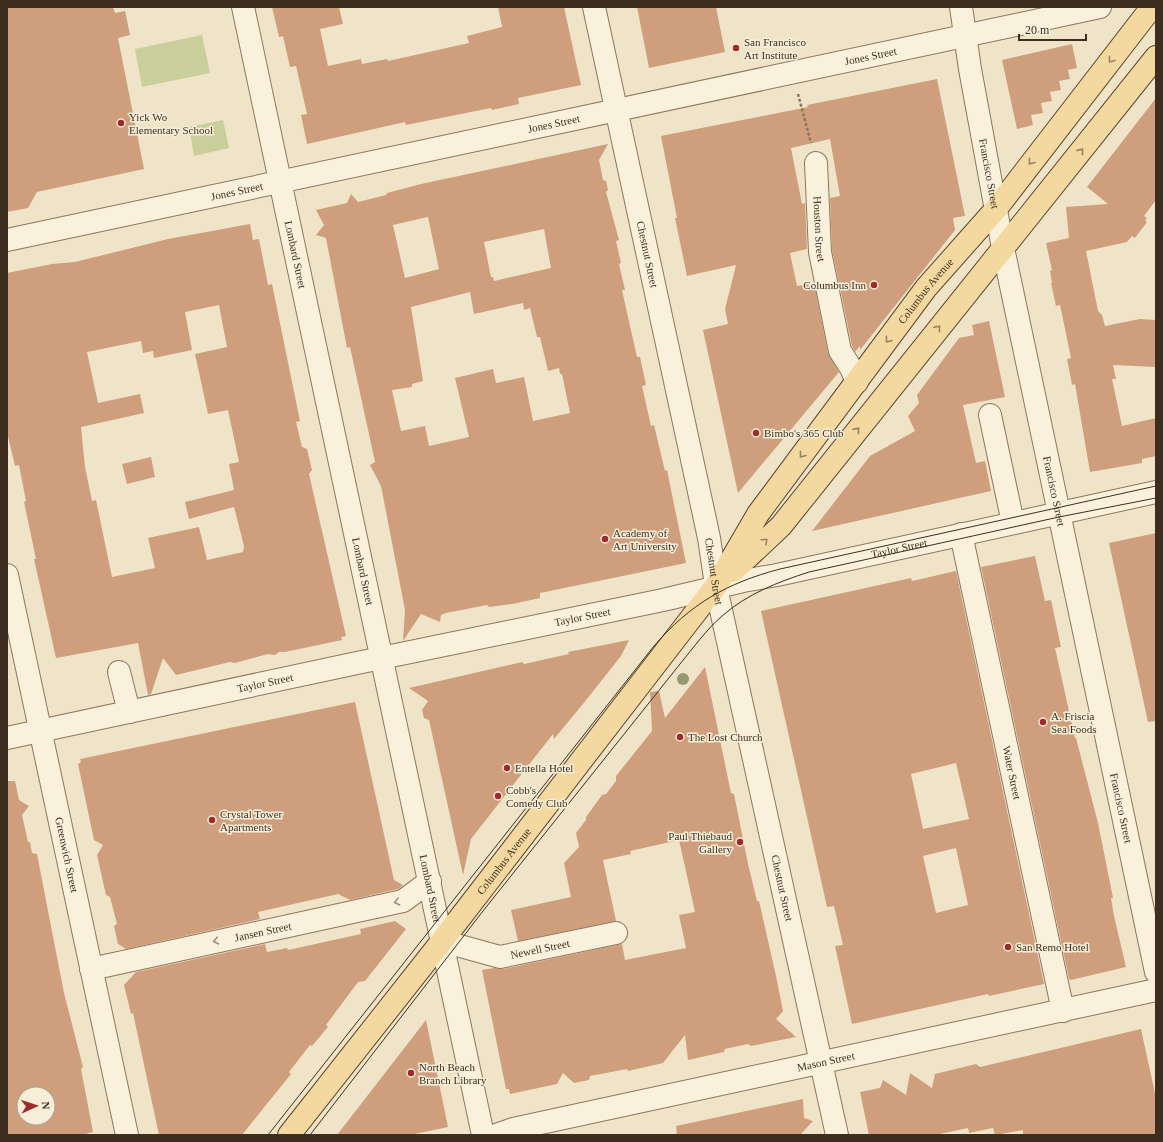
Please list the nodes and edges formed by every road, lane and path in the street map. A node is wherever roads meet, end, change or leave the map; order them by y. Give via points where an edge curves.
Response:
1 (243, 7) edge
2 (594, 7) edge
3 (961, 7) edge
4 (1100, 7) edge
5 (1152, 7) edge
6 (965, 35) junction
7 (1156, 57) edge
8 (792, 72) junction
9 (616, 110) junction
10 (816, 163) joint
11 (280, 182) junction
12 (996, 209) junction
13 (7, 240) edge
14 (1003, 248) junction
15 (857, 382) junction
16 (990, 415) dead end
17 (1156, 492) edge
18 (1059, 513) junction
19 (1013, 523) junction
20 (961, 534) junction
21 (7, 574) edge
22 (716, 586) junction
23 (10, 599) edge
24 (382, 658) junction
25 (119, 672) dead end
26 (129, 712) junction
27 (40, 731) junction
28 (7, 738) edge
29 (430, 881) junction
30 (616, 933) dead end
31 (442, 941) junction
32 (91, 968) junction
33 (1156, 972) edge
34 (1156, 990) edge
35 (1063, 1011) junction
36 (821, 1063) junction
37 (127, 1135) edge
38 (289, 1135) edge
39 (483, 1135) edge
40 (496, 1135) edge
41 (837, 1135) edge

1 - 11 street, Lombard Street
2 - 9 street, Chestnut Street
3 - 6 street, Francisco Street
4 - 6 street, Jones Street
5 -> 12 main road, Columbus Avenue
6 - 8 street, Jones Street
6 - 12 street, Francisco Street
14 -> 7 main road, Columbus Avenue
8 - 9 street, Jones Street
8 - 10 path
9 - 11 street, Jones Street
9 - 22 street, Chestnut Street via 709,538
10 - 15 street, Houston Street via 820,252 840,351
11 - 13 street, Jones Street
11 - 24 street, Lombard Street
12 - 14 street, Francisco Street
12 -> 15 main road, Columbus Avenue via 926,288
14 - 18 street, Francisco Street
22 -> 14 main road, Columbus Avenue via 781,526
15 -> 22 main road, Columbus Avenue via 758,514
16 - 19 street
17 - 18 street, Taylor Street
18 - 19 street, Taylor Street
18 - 33 street, Francisco Street
19 - 20 street, Taylor Street
20 - 22 street, Taylor Street
20 - 35 street, Water Street
21 - 23 street, Greenwich Street
22 - 24 street, Taylor Street via 662,600
22 - 31 main road, Columbus Avenue
22 - 36 street, Chestnut Street
23 - 27 street, Greenwich Street
24 - 26 street, Taylor Street
24 - 29 street, Lombard Street
25 - 26 street
26 - 27 street, Taylor Street
27 - 28 street, Taylor Street
27 - 32 street, Greenwich Street
29 - 31 street, Lombard Street
29 -> 32 street, Jansen Street via 403,901
30 - 31 street, Newell Street via 500,957
31 - 38 main road, Columbus Avenue
31 - 39 street, Lombard Street
32 - 37 street, Greenwich Street
34 - 35 street, Mason Street
35 - 36 street, Mason Street
36 - 40 street, Mason Street via 513,1129
36 - 41 street, Chestnut Street

